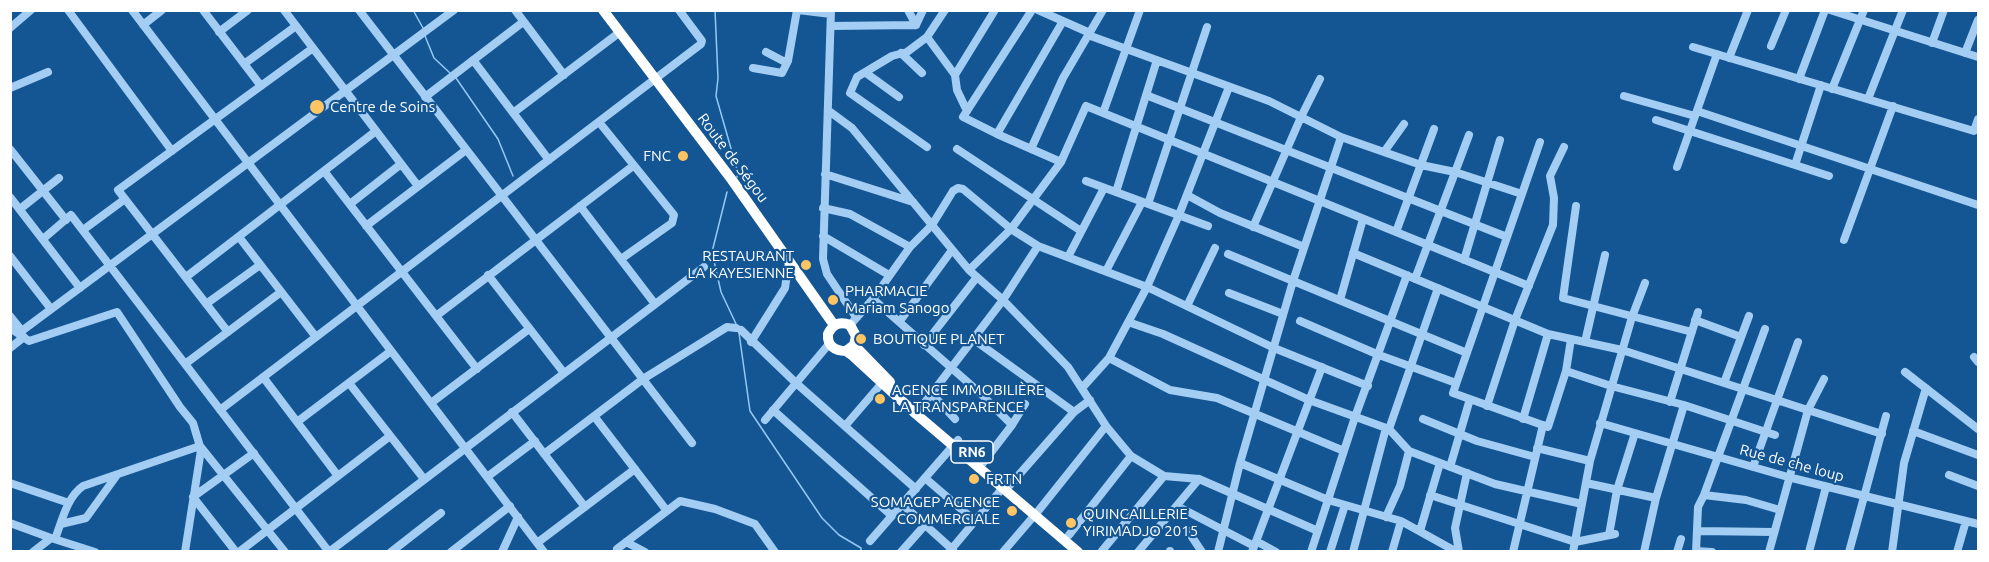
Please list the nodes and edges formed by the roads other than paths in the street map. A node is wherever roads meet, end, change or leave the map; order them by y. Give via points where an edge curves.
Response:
1 (31, 10) edge
2 (68, 10) edge
3 (132, 10) edge
4 (162, 10) edge
5 (203, 10) edge
6 (248, 10) edge
7 (285, 10) edge
8 (454, 10) edge
9 (515, 10) edge
10 (603, 10) edge
11 (680, 10) edge
12 (797, 10) edge
13 (908, 10) edge
14 (923, 10) edge
15 (945, 10) edge
16 (995, 10) edge
17 (1032, 10) edge
18 (1038, 10) edge
19 (1103, 10) edge
20 (1140, 10) edge
21 (1748, 10) edge
22 (1786, 10) edge
23 (1825, 10) edge
24 (1830, 10) edge
25 (1864, 10) edge
26 (1904, 10) edge
27 (1944, 10) edge
28 (359, 11) edge
29 (831, 12) edge
30 (1860, 20) junction
31 (1978, 20) edge
32 (1063, 21) junction
33 (523, 22) junction
34 (143, 25) junction
35 (916, 25) junction
36 (296, 26) junction
37 (831, 26) junction
38 (1207, 27) dead end
39 (10, 28) edge
40 (1895, 31) junction
41 (219, 32) junction
42 (620, 32) junction
43 (1089, 34) junction
44 (927, 37) junction
45 (1932, 43) junction
46 (1772, 46) dead end
47 (1693, 47) dead end
48 (313, 48) junction
49 (1126, 49) junction
50 (766, 52) dead end
51 (901, 53) junction
52 (1965, 53) junction
53 (1717, 54) junction
54 (393, 56) junction
55 (1978, 57) edge
56 (1729, 58) junction
57 (473, 60) junction
58 (1157, 60) junction
59 (787, 63) junction
60 (244, 64) junction
61 (753, 68) dead end
62 (48, 72) dead end
63 (866, 73) junction
64 (922, 73) dead end
65 (1192, 73) junction
66 (564, 75) junction
67 (955, 75) junction
68 (1320, 79) dead end
69 (1799, 79) junction
70 (655, 80) junction
71 (1821, 85) junction
72 (261, 86) junction
73 (1229, 87) junction
74 (10, 88) edge
75 (1832, 89) junction
76 (346, 91) junction
77 (1146, 95) junction
78 (1624, 96) dead end
79 (425, 97) junction
80 (899, 98) dead end
81 (1868, 99) junction
82 (1893, 106) junction
83 (1180, 108) junction
84 (829, 111) junction
85 (967, 111) junction
86 (513, 113) junction
87 (1103, 113) junction
88 (1696, 113) junction
89 (1301, 117) junction
90 (215, 120) junction
91 (1656, 120) dead end
92 (599, 122) junction
93 (1216, 122) junction
94 (1978, 123) edge
95 (1404, 124) dead end
96 (1136, 127) junction
97 (1434, 129) dead end
98 (376, 131) junction
99 (1690, 131) junction
100 (997, 135) junction
101 (1469, 135) dead end
102 (1341, 137) junction
103 (1169, 140) junction
104 (1500, 140) dead end
105 (1540, 142) dead end
106 (1801, 146) junction
107 (927, 147) dead end
108 (1564, 147) dead end
109 (10, 149) edge
110 (957, 149) dead end
111 (1031, 149) junction
112 (466, 150) junction
113 (1287, 150) junction
114 (172, 151) junction
115 (1384, 152) junction
116 (1203, 154) junction
117 (549, 160) junction
118 (1061, 162) junction
119 (248, 163) junction
120 (401, 165) junction
121 (1421, 165) junction
122 (1795, 165) junction
123 (633, 166) junction
124 (1331, 167) junction
125 (1677, 167) dead end
126 (1870, 169) junction
127 (324, 171) junction
128 (1455, 172) junction
129 (825, 174) junction
130 (1829, 176) dead end
131 (59, 178) dead end
132 (1086, 181) dead end
133 (1274, 183) junction
134 (1487, 183) junction
135 (418, 186) junction
136 (1104, 188) junction
137 (43, 191) junction
138 (1116, 192) junction
139 (1522, 194) junction
140 (1187, 195) junction
141 (502, 196) junction
142 (1408, 198) junction
143 (125, 199) junction
144 (1033, 200) junction
145 (12, 201) edge
146 (1319, 201) junction
147 (913, 202) junction
148 (1145, 203) junction
149 (350, 204) junction
150 (280, 205) junction
151 (1978, 205) edge
152 (580, 206) junction
153 (1576, 206) dead end
154 (823, 208) junction
155 (20, 209) junction
156 (1441, 211) junction
157 (1179, 215) junction
158 (1363, 219) junction
159 (66, 220) junction
160 (1475, 224) junction
161 (932, 225) junction
162 (366, 226) junction
163 (1208, 226) dead end
164 (1253, 227) junction
165 (1011, 229) junction
166 (83, 230) junction
167 (1082, 231) junction
168 (1396, 232) junction
169 (152, 234) junction
170 (823, 236) junction
171 (239, 237) junction
172 (1507, 237) junction
173 (42, 239) junction
174 (535, 240) junction
175 (1844, 240) dead end
176 (1428, 245) junction
177 (1038, 246) junction
178 (910, 247) junction
179 (1215, 248) dead end
180 (1304, 248) junction
181 (952, 250) junction
182 (1353, 253) junction
183 (1228, 254) dead end
184 (1605, 255) dead end
185 (10, 256) edge
186 (1068, 257) junction
187 (621, 259) junction
188 (1464, 260) junction
189 (789, 261) junction
190 (260, 265) junction
191 (110, 266) junction
192 (704, 267) dead end
193 (969, 270) junction
194 (402, 272) junction
195 (1106, 272) junction
196 (1495, 272) junction
197 (890, 275) junction
198 (488, 276) junction
199 (186, 277) junction
200 (977, 277) junction
201 (1411, 277) junction
202 (1293, 281) junction
203 (1645, 284) dead end
204 (1529, 286) junction
205 (1147, 287) junction
206 (80, 288) junction
207 (1438, 288) junction
208 (281, 292) junction
209 (1229, 293) dead end
210 (873, 299) junction
211 (1003, 300) junction
212 (1340, 300) junction
213 (206, 304) junction
214 (655, 304) junction
215 (357, 306) junction
216 (1187, 306) junction
217 (1482, 306) junction
218 (1593, 306) junction
219 (51, 309) junction
220 (1283, 314) junction
221 (10, 316) edge
222 (436, 316) junction
223 (1749, 316) dead end
224 (1632, 317) junction
225 (1515, 320) junction
226 (853, 321) junction
227 (900, 321) junction
228 (1300, 321) dead end
229 (1389, 321) junction
230 (1128, 322) junction
231 (834, 326) junction
232 (10, 328) edge
233 (530, 329) junction
234 (1765, 329) dead end
235 (228, 332) junction
236 (1692, 332) junction
237 (22, 334) junction
238 (1422, 334) junction
239 (1548, 334) junction
240 (316, 337) junction
241 (1741, 337) junction
242 (610, 338) junction
243 (974, 339) junction
244 (1571, 339) junction
245 (751, 342) junction
246 (1585, 342) junction
247 (1798, 342) dead end
248 (829, 344) junction
249 (924, 345) junction
250 (10, 348) edge
251 (854, 348) junction
252 (1274, 348) junction
253 (1622, 350) junction
254 (391, 351) junction
255 (1467, 352) junction
256 (1379, 355) junction
257 (1109, 358) junction
258 (185, 363) junction
259 (1411, 366) junction
260 (1322, 367) junction
261 (951, 368) junction
262 (477, 369) junction
263 (1680, 369) junction
264 (1566, 371) junction
265 (1905, 372) dead end
266 (564, 373) junction
267 (263, 377) junction
268 (643, 379) junction
269 (1824, 379) dead end
270 (1264, 380) junction
271 (349, 383) junction
272 (796, 383) junction
273 (1456, 383) junction
274 (1724, 383) junction
275 (882, 384) junction
276 (1368, 386) junction
277 (1611, 386) junction
278 (1082, 388) junction
279 (1926, 388) junction
280 (1743, 389) junction
281 (932, 394) junction
282 (1470, 399) junction
283 (1090, 400) junction
284 (1309, 400) junction
285 (1776, 400) junction
286 (1670, 402) junction
287 (431, 404) junction
288 (1025, 404) dead end
289 (1684, 405) junction
290 (1487, 406) junction
291 (220, 410) junction
292 (773, 410) junction
293 (1808, 410) junction
294 (918, 411) junction
295 (512, 412) junction
296 (1074, 412) junction
297 (1254, 415) junction
298 (594, 416) junction
299 (1887, 416) dead end
300 (1355, 417) junction
301 (956, 419) dead end
302 (1423, 419) dead end
303 (1523, 419) junction
304 (765, 420) dead end
305 (1732, 421) junction
306 (297, 422) junction
307 (1600, 423) junction
308 (1012, 425) junction
309 (1542, 425) junction
310 (845, 426) junction
311 (1107, 426) junction
312 (1388, 428) junction
313 (1978, 429) edge
314 (1913, 431) junction
315 (1297, 432) junction
316 (1765, 432) junction
317 (1635, 433) junction
318 (1460, 434) junction
319 (1882, 434) junction
320 (1776, 435) dead end
321 (390, 436) junction
322 (535, 441) junction
323 (692, 443) dead end
324 (956, 443) junction
325 (1672, 444) junction
326 (200, 446) junction
327 (465, 448) junction
328 (1537, 448) junction
329 (1344, 451) junction
330 (1409, 451) junction
331 (254, 453) junction
332 (544, 454) junction
333 (1978, 455) edge
334 (1131, 456) junction
335 (1535, 457) junction
336 (1718, 457) junction
337 (1590, 461) junction
338 (1240, 463) junction
339 (1440, 463) junction
340 (981, 465) junction
341 (1450, 467) junction
342 (1753, 467) junction
343 (635, 469) junction
344 (1467, 473) junction
345 (117, 475) junction
346 (224, 475) junction
347 (1949, 475) dead end
348 (339, 476) junction
349 (1164, 476) junction
350 (487, 477) junction
351 (1788, 477) junction
352 (925, 478) junction
353 (1280, 478) junction
354 (424, 479) junction
355 (1199, 479) junction
356 (10, 483) edge
357 (1586, 483) junction
358 (1007, 485) junction
359 (1978, 486) edge
360 (1826, 487) junction
361 (916, 489) junction
362 (1617, 490) junction
363 (1527, 491) junction
364 (1232, 494) junction
365 (1430, 495) junction
366 (1704, 495) junction
367 (1864, 496) junction
368 (193, 497) junction
369 (1656, 498) junction
370 (1328, 500) junction
371 (69, 503) junction
372 (902, 504) junction
373 (1460, 504) junction
374 (1582, 504) junction
375 (1345, 505) junction
376 (1899, 505) junction
377 (510, 506) junction
378 (1177, 506) junction
379 (585, 507) junction
380 (296, 508) junction
381 (1268, 509) junction
382 (1780, 510) junction
383 (667, 511) junction
384 (1365, 511) junction
385 (441, 513) dead end
386 (1037, 513) junction
387 (892, 516) junction
388 (518, 517) junction
389 (1386, 517) junction
390 (975, 521) junction
391 (1401, 521) junction
392 (1966, 521) junction
393 (10, 523) edge
394 (61, 524) junction
395 (1519, 524) junction
396 (1978, 524) edge
397 (925, 525) junction
398 (267, 530) junction
399 (1188, 531) dead end
400 (1224, 531) junction
401 (1318, 531) junction
402 (1420, 531) junction
403 (1697, 531) junction
404 (1774, 532) junction
405 (1068, 535) junction
406 (53, 539) junction
407 (1681, 539) dead end
408 (870, 541) dead end
409 (626, 542) junction
410 (1441, 542) junction
411 (1575, 542) junction
412 (537, 543) junction
413 (1254, 546) edge
414 (1011, 548) edge
415 (617, 549) dead end
416 (186, 550) edge
417 (1083, 550) edge
418 (952, 551) edge
419 (1315, 551) edge
420 (1696, 551) edge
421 (33, 552) edge
422 (95, 552) edge
423 (237, 552) edge
424 (285, 552) edge
425 (329, 552) edge
426 (391, 552) edge
427 (451, 552) edge
428 (502, 552) edge
429 (544, 552) edge
430 (645, 552) edge
431 (775, 552) edge
432 (901, 552) edge
433 (1003, 552) edge
434 (1101, 552) edge
435 (1138, 552) edge
436 (1202, 552) edge
437 (1218, 552) edge
438 (1276, 552) edge
439 (1330, 552) edge
440 (1353, 552) edge
441 (1392, 552) edge
442 (1438, 552) edge
443 (1458, 552) edge
444 (1513, 552) edge
445 (1573, 552) edge
446 (1644, 552) edge
447 (1677, 552) edge
448 (1712, 552) edge
449 (1769, 552) edge
450 (1809, 552) edge
451 (1849, 552) edge
452 (1892, 552) edge
453 (1957, 552) edge

1 - 39 street
2 - 114 street
3 - 34 street
4 - 34 street
5 - 41 street
6 - 41 street
7 - 36 street
8 - 54 street
9 - 33 street
10 - 42 highway, Route de Ségou
11 - 70 street via 702,43
12 - 29 street
12 - 59 street
13 - 35 street
14 - 35 street
15 - 44 street
16 - 67 street
17 - 85 street
18 - 32 street
19 - 43 street
20 - 49 street
21 - 56 street
22 - 46 street
23 - 69 street
24 - 30 street
25 - 30 street
26 - 40 street
27 - 45 street
28 - 54 street
29 - 37 street
30 - 40 street
30 - 75 street
31 - 52 street
32 - 43 street
32 - 100 street
33 - 57 street
33 - 66 street
34 - 90 street
35 - 37 street
36 - 48 street
36 - 60 street
37 - 84 street
38 - 65 street
40 - 45 street
40 - 81 street
41 - 60 street
42 - 66 street
42 - 70 highway, Route de Ségou
43 - 49 street
43 - 111 street via 1063,78
44 - 51 street
44 - 67 street
45 - 52 street
47 - 53 street
48 - 72 street
48 - 76 street
49 - 58 street
49 - 87 street
50 - 59 street
51 - 63 street
51 - 64 street
52 - 55 street
53 - 56 street
53 - 88 street
54 - 76 street
54 - 79 street
56 - 69 street
57 - 79 street
57 - 86 street
58 - 65 street
58 - 77 street
59 - 61 street via 782,73
60 - 72 street
62 - 74 street
63 - 80 street
63 - 107 street via 857,77 850,93
65 - 73 street
65 - 83 street
66 - 86 street
67 - 85 street
68 - 89 street
69 - 71 street
70 - 92 street
70 - 189 highway, Route de Ségou
71 - 75 street
71 - 106 street
72 - 90 street
73 - 89 street
73 - 93 street
75 - 81 street
76 - 98 street
76 - 119 street
77 - 83 street
77 - 96 street
78 - 88 street
79 - 112 street
81 - 82 street
82 - 94 street via 1974,131
82 - 126 street
83 - 93 street
83 - 103 street
84 - 129 street
84 - 147 street via 852,128
85 - 100 street via 963,117
86 - 117 street
87 - 96 street
87 - 118 street via 1086,106
88 - 99 street
88 - 106 street
89 - 102 street
89 - 113 street
90 - 114 street
90 - 119 street
91 - 99 street
92 - 117 street
92 - 123 street
93 - 113 street
93 - 116 street
95 - 115 street
96 - 103 street
96 - 138 street
97 - 121 street
98 - 120 street
98 - 127 street
99 - 122 street
99 - 125 street
100 - 111 street
101 - 128 street
102 - 115 street
102 - 124 street
103 - 116 street
103 - 148 street
104 - 134 street
105 - 139 street
106 - 122 street
106 - 126 street
108 - 204 street via 1550,177 1553,225
109 - 137 street
110 - 144 street
111 - 118 street
112 - 135 street
112 - 141 street
113 - 124 street
113 - 133 street
114 - 143 street via 118,190
115 - 121 street
116 - 133 street
116 - 140 street
117 - 141 street
118 - 144 street
119 - 150 street
119 - 169 street
120 - 135 street
120 - 149 street
121 - 128 street
121 - 142 street
122 - 130 street
123 - 152 street
123 - 187 street via 674,219
124 - 142 street
124 - 146 street
126 - 151 street
126 - 175 street
127 - 149 street
127 - 150 street
128 - 134 street
128 - 156 street
129 - 147 street
129 - 154 street
131 - 137 street
132 - 136 street
133 - 146 street
133 - 164 street
134 - 139 street
134 - 160 street
135 - 162 street
136 - 138 street
136 - 167 street
137 - 155 street
137 - 159 street
138 - 148 street
139 - 172 street
140 - 157 street
140 - 164 street
141 - 174 street
141 - 194 street
142 - 156 street
142 - 168 street
143 - 166 street
143 - 169 street
144 - 165 street
144 - 167 street
145 - 155 street
146 - 158 street
146 - 180 street
147 - 161 street
148 - 157 street
148 - 195 street
149 - 162 street
150 - 171 street
150 - 215 street
152 - 174 street
152 - 187 street
153 - 218 street via 1563,298
154 - 170 street
154 - 178 street via 850,214
155 - 173 street
156 - 160 street
156 - 176 street
157 - 163 street
157 - 205 street
158 - 168 street
158 - 182 street
159 - 166 street via 71,215
159 - 173 street
160 - 172 street
160 - 188 street
161 - 165 street via 958,188
161 - 178 street
161 - 181 street
162 - 194 street
164 - 180 street
165 - 177 street
165 - 193 street
166 - 191 street
167 - 186 street
168 - 176 street
169 - 191 street
169 - 199 street
170 - 197 street
170 - 226 street via 827,274
171 - 190 street
171 - 199 street
172 - 196 street
173 - 206 street
174 - 198 street
174 - 242 street
176 - 188 street
176 - 201 street
177 - 186 street
177 - 211 street
178 - 197 street
179 - 216 street
180 - 202 street
181 - 193 street
181 - 227 street
182 - 201 street
182 - 212 street
183 - 202 street
184 - 218 street
185 - 219 street
186 - 195 street
187 - 214 street
188 - 196 street
189 - 231 highway, Route de Ségou
189 - 245 street via 784,288
190 - 208 street
190 - 213 street
191 - 206 street
191 - 258 street
192 - 214 street
193 - 200 street
194 - 215 street
194 - 222 street
195 - 205 street
196 - 204 street
196 - 217 street
197 - 210 street
198 - 222 street
198 - 233 street
199 - 213 street
200 - 211 street
200 - 249 street
201 - 207 street
201 - 229 street
202 - 212 street
202 - 220 street
203 - 224 street
204 - 225 street
205 - 216 street
205 - 230 street
206 - 219 street
207 - 217 street
207 - 238 street
208 - 235 street
208 - 240 street
209 - 220 street
210 - 226 street
210 - 227 street
211 - 243 street
211 - 278 street via 1068,367
212 - 229 street
213 - 235 street
214 - 242 street
215 - 240 street
215 - 254 street
216 - 252 street
217 - 225 street
217 - 255 street
218 - 224 street
218 - 246 street
219 - 237 street
220 - 252 street
221 - 237 street
222 - 262 street
223 - 241 street
224 - 236 street
224 - 253 street
225 - 239 street
225 - 290 street
226 - 231 highway
226 - 251 highway
227 - 249 street
228 - 256 street
229 - 238 street
229 - 256 street
230 - 257 street
230 - 270 street
231 - 248 highway via 828,334
232 - 237 street
233 - 262 street
233 - 266 street
234 - 280 street
235 - 258 street
236 - 241 street via 1697,316
236 - 263 street
237 - 250 street
237 - 326 street via 29,341 117,312 193,423
238 - 255 street
238 - 259 street
239 - 244 street
239 - 303 street
240 - 267 street
241 - 274 street
242 - 266 street
242 - 268 street
243 - 261 street
243 - 296 street
244 - 246 street
244 - 264 street
245 - 268 street via 739,329 727,327
245 - 272 street
246 - 253 street
247 - 285 street
248 - 251 highway, RN6 via 840,351
248 - 272 street
249 - 261 street
251 - 275 highway, RN6
251 - 294 highway, RN6
252 - 260 street
252 - 270 street
253 - 263 street
253 - 277 street
254 - 271 street
254 - 287 street
255 - 273 street
256 - 259 street
256 - 276 street
257 - 278 street
257 - 297 street via 1170,390 1217,398
258 - 291 street
259 - 273 street
259 - 312 street
260 - 276 street
260 - 284 street
261 - 281 street
261 - 308 street
262 - 287 street
263 - 274 street
263 - 286 street
264 - 277 street
264 - 309 street via 1548,427
265 - 279 street
266 - 295 street
267 - 291 street
267 - 306 street
268 - 298 street
268 - 323 street
269 - 293 street
270 - 284 street
270 - 297 street
271 - 306 street
271 - 321 street
272 - 292 street
272 - 310 street
273 - 282 street via 1453,393
274 - 280 street
275 - 294 highway, RN6
275 - 310 street
276 - 300 street
277 - 286 street
277 - 307 street
278 - 283 street
279 - 313 street
279 - 314 street
280 - 285 street
280 - 305 street
281 - 294 street
281 - 301 street
282 - 290 street
282 - 318 street
283 - 296 street
283 - 311 street
284 - 300 street
284 - 315 street
285 - 293 street
285 - 316 street
286 - 289 street
287 - 327 street
288 - 308 street
289 - 305 street
289 - 325 street
290 - 303 street
291 - 331 street
292 - 304 street
292 - 387 street
293 - 319 street
293 - 351 street
294 - 324 highway, RN6
295 - 322 street
295 - 327 street
296 - 358 street
297 - 315 street
297 - 338 street
298 - 332 street
298 - 343 street
299 - 319 street
300 - 312 street
300 - 329 street
302 - 318 street
303 - 309 street
305 - 316 street
305 - 336 street
306 - 348 street
307 - 317 street, Rue de che loup
307 - 337 street
308 - 340 street
309 - 328 street
310 - 361 street
311 - 334 street
311 - 386 street
312 - 330 street
312 - 384 street
314 - 333 street
314 - 376 street
315 - 329 street
315 - 353 street
316 - 320 street
316 - 342 street
317 - 325 street, Rue de che loup
317 - 362 street
318 - 335 street
318 - 341 street
319 - 367 street
321 - 348 street
321 - 354 street
322 - 332 street
322 - 350 street
324 - 340 highway, RN6
324 - 352 street
325 - 336 street, Rue de che loup
325 - 369 street
326 - 345 street
326 - 346 street
326 - 368 street
327 - 350 street
327 - 354 street
328 - 335 street
328 - 337 street
329 - 370 street
330 - 339 street
330 - 389 street via 1400,486
331 - 346 street
331 - 380 street
332 - 379 street
334 - 349 street
334 - 405 street
335 - 363 street
336 - 342 street, Rue de che loup
336 - 366 street
337 - 357 street
338 - 353 street
338 - 364 street
339 - 341 street
339 - 365 street
340 - 358 highway, RN6
341 - 344 street
342 - 351 street, Rue de che loup
343 - 379 street
343 - 383 street
344 - 363 street
344 - 373 street
345 - 371 street via 83,486
345 - 394 street via 86,518
346 - 368 street
346 - 398 street
347 - 359 street
348 - 380 street
349 - 355 street
349 - 434 street
350 - 377 street
351 - 360 street, Rue de che loup
351 - 382 street
352 - 361 street
352 - 390 street
353 - 370 street
353 - 381 street
354 - 425 street
355 - 364 street
355 - 378 street
356 - 371 street
357 - 362 street
357 - 374 street
358 - 386 highway, RN6
358 - 390 street
360 - 367 street, Rue de che loup
360 - 450 street
361 - 372 street
362 - 369 street
362 - 411 street via 1612,535
363 - 374 street
363 - 395 street
364 - 381 street
364 - 400 street
365 - 373 street
365 - 402 street
366 - 382 street via 1746,500
366 - 403 street via 1699,503
367 - 376 street, Rue de che loup
367 - 451 street
368 - 416 street
368 - 423 street
369 - 446 street
370 - 375 street
370 - 401 street
371 - 394 street
372 - 387 street
372 - 397 street
373 - 395 street
373 - 443 street via 1455,528
374 - 411 street
375 - 384 street
375 - 439 street
376 - 392 street, Rue de che loup
376 - 452 street
377 - 388 street
377 - 427 street
378 - 400 street
378 - 435 street
379 - 412 street
380 - 398 street
380 - 425 street
381 - 401 street
381 - 413 street
382 - 404 street
383 - 409 street
383 - 431 street via 680,501 756,524
384 - 389 street
384 - 440 street
385 - 426 street
386 - 405 highway, RN6
386 - 414 street
386 - 417 highway, RN6
387 - 408 street
388 - 412 street
388 - 428 street
389 - 391 street
390 - 418 street
391 - 402 street
391 - 441 street
392 - 396 street, Rue de che loup
392 - 453 street
393 - 406 street
394 - 406 street
395 - 411 street
395 - 444 street
397 - 418 street
397 - 432 street
398 - 423 street
398 - 424 street
399 - 436 street
400 - 413 street
400 - 437 street
401 - 419 street
402 - 410 street
403 - 404 street
403 - 420 street
404 - 449 street
405 - 417 highway, RN6
406 - 421 street
406 - 422 street
407 - 447 street
409 - 415 street
409 - 430 street
410 - 442 street
410 - 443 street
411 - 445 street
412 - 429 street
413 - 438 street
414 - 433 street
420 - 448 street

